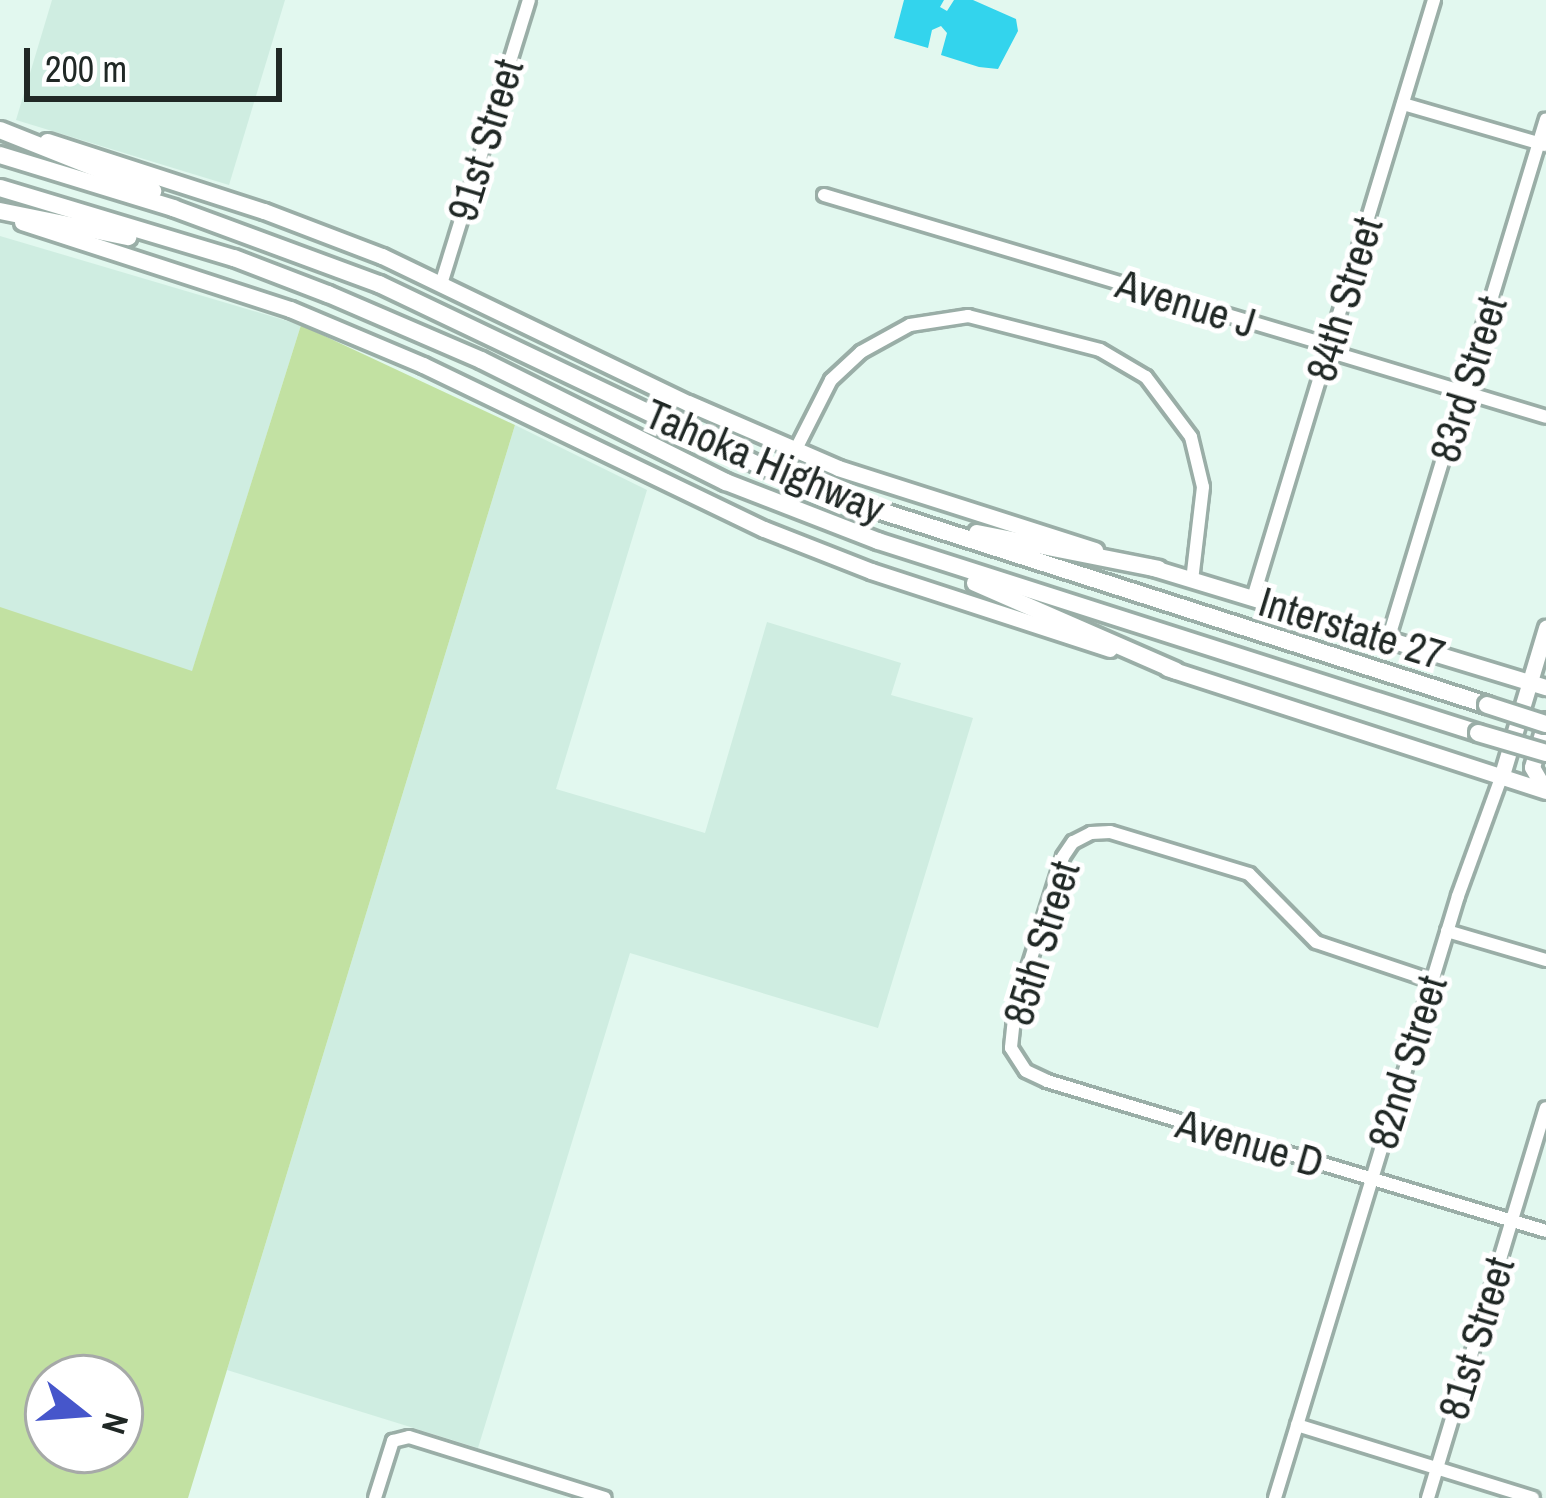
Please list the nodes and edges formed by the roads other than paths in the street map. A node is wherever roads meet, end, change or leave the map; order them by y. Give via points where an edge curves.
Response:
1 (529, 0) edge
2 (1434, 0) edge
3 (1403, 104) junction
4 (1546, 119) edge
5 (0, 129) edge
6 (1542, 145) edge
7 (0, 154) edge
8 (0, 188) edge
9 (824, 195) dead end
10 (0, 213) edge
11 (275, 243) junction
12 (244, 262) junction
13 (442, 281) junction
14 (1329, 348) junction
15 (1463, 393) junction
16 (1546, 417) edge
17 (795, 451) junction
18 (898, 517) junction
19 (892, 546) junction
20 (1158, 569) junction
21 (1192, 580) junction
22 (1253, 598) junction
23 (1546, 628) edge
24 (1388, 640) junction
25 (1176, 671) junction
26 (1538, 685) edge
27 (1546, 722) edge
28 (1546, 753) edge
29 (1501, 778) junction
30 (1546, 790) edge
31 (1447, 931) junction
32 (1546, 960) edge
33 (1432, 981) junction
34 (1025, 1071) joint
35 (1546, 1108) edge
36 (1372, 1178) junction
37 (1512, 1221) junction
38 (1546, 1231) edge
39 (1297, 1425) junction
40 (1437, 1468) junction
41 (375, 1498) edge
42 (605, 1498) edge
43 (1276, 1498) edge
44 (1428, 1498) edge
45 (1533, 1498) edge

1 - 13 street, 91st Street
2 - 3 street, 84th Street
3 - 6 street
3 - 14 street, 84th Street
4 - 6 street, 83rd Street
5 - 11 highway
5 - 13 main road, Tahoka Highway via 264,211
6 - 15 street, 83rd Street
7 - 11 highway, Tahoka Highway
8 - 12 highway, Tahoka Highway
9 - 14 street, Avenue J
10 - 12 highway
10 - 25 main road, Tahoka Highway via 344,331 803,546
11 - 18 highway, Tahoka Highway via 474,325 761,466
12 - 19 highway, Tahoka Highway via 462,352 726,482
13 - 17 main road, Tahoka Highway
14 - 15 street, Avenue J
14 - 22 street, 84th Street
15 - 16 street, Avenue J
15 - 24 street, 83rd Street
17 - 20 main road, Tahoka Highway
17 - 21 street via 831,380 903,328 968,316 1100,350 1146,377 1191,437 1204,488
18 - 20 highway
18 - 27 highway, Tahoka Highway, bridge
19 - 25 highway
19 - 28 highway, Tahoka Highway, bridge
20 - 21 main road, Interstate 27
21 - 22 main road, Interstate 27
22 - 24 main road, Interstate 27
23 - 26 main road, 82nd Street
24 - 26 main road, Interstate 27
25 - 29 main road
26 - 29 main road, 82nd Street
27 - 30 main road via 1532,767
29 - 30 main road
29 - 31 street, 82nd Street
31 - 32 street
31 - 33 street, 82nd Street
33 - 34 street, 85th Street via 1316,942 1249,874 1102,832 1066,850 1042,920 1011,1028
33 - 36 street, 82nd Street
34 - 36 street, Avenue D
35 - 37 street, 81st Street
36 - 37 street, Avenue D
36 - 39 street, 82nd Street
37 - 38 street, Avenue D
37 - 40 street, 81st Street
39 - 40 street
39 - 43 street, 82nd Street
40 - 44 street, 81st Street
40 - 45 street
41 - 42 street via 393,1441 409,1438

